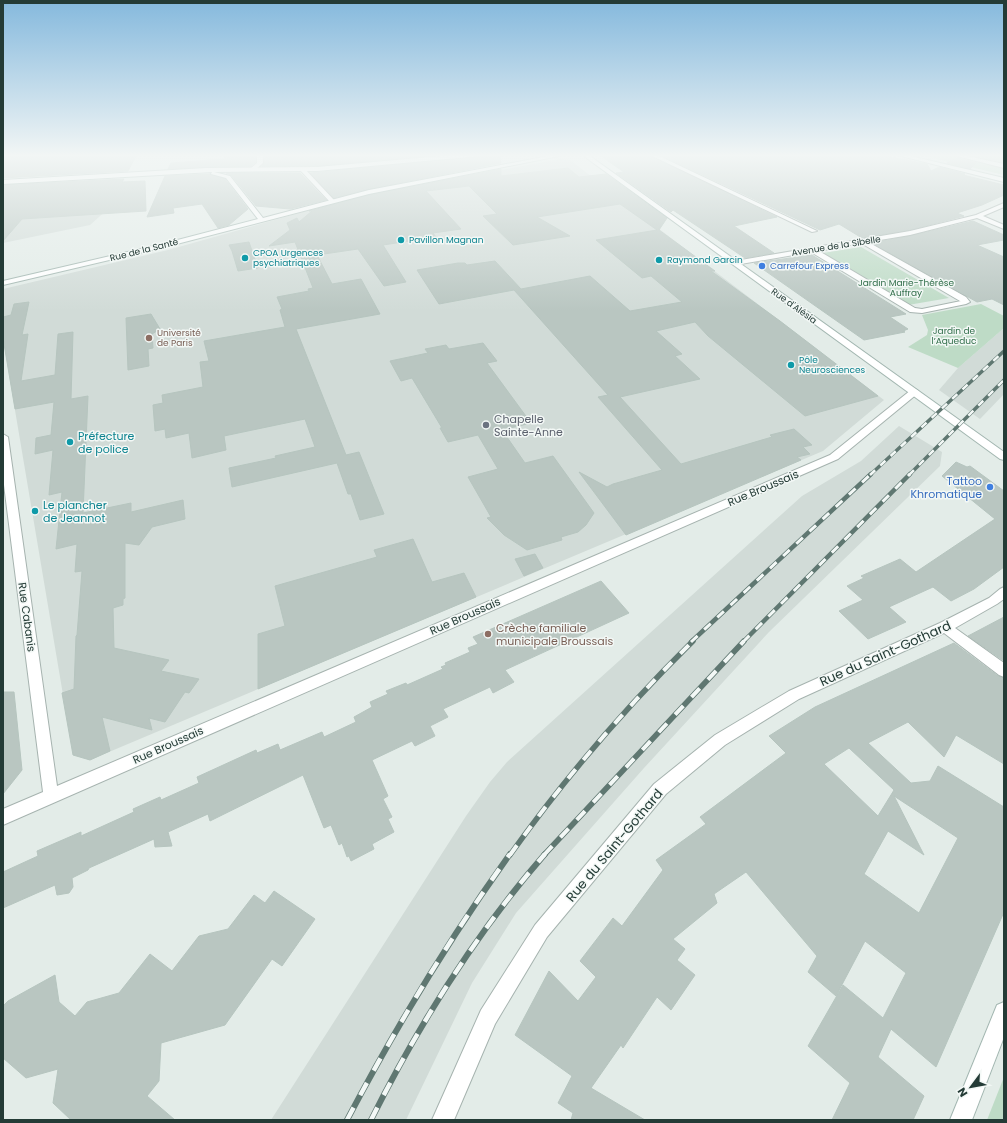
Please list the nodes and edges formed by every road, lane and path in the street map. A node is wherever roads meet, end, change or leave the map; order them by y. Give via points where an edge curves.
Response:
1 (251, 206) edge
2 (312, 206) edge
3 (657, 206) edge
4 (762, 206) edge
5 (1001, 206) edge
6 (978, 216) junction
7 (261, 220) junction
8 (1004, 227) edge
9 (814, 231) dead end
10 (863, 242) junction
11 (813, 250) junction
12 (735, 263) junction
13 (3, 283) edge
14 (914, 392) junction
15 (3, 437) edge
16 (1004, 457) edge
17 (1004, 592) edge
18 (945, 627) junction
19 (1004, 671) edge
20 (51, 796) junction
21 (3, 817) edge
22 (1004, 1012) edge
23 (443, 1120) edge
24 (961, 1120) edge

1 - 7 street
2 - 7 street, Rue de la Santé
3 - 12 street, Rue d'Alésia
4 - 9 street
5 - 6 street, Avenue de la Sibelle
6 - 8 street
6 - 10 street, Avenue de la Sibelle
7 - 13 street, Rue de la Santé
10 - 11 street, Avenue de la Sibelle
10 - 11 street via 966,301 965,303 922,311 910,309
11 - 12 street, Avenue de la Sibelle
12 - 14 street, Rue d'Alésia
14 - 16 street, Rue d'Alésia
14 - 20 street, Rue Broussais via 834,457
15 - 20 street, Rue Cabanis
17 - 18 street, Rue du Saint-Gothard via 993,601
18 - 19 street
18 - 23 street, Rue du Saint-Gothard via 794,694 720,740 660,789 541,931 488,1017
20 - 21 street, Rue Broussais
22 - 24 street

